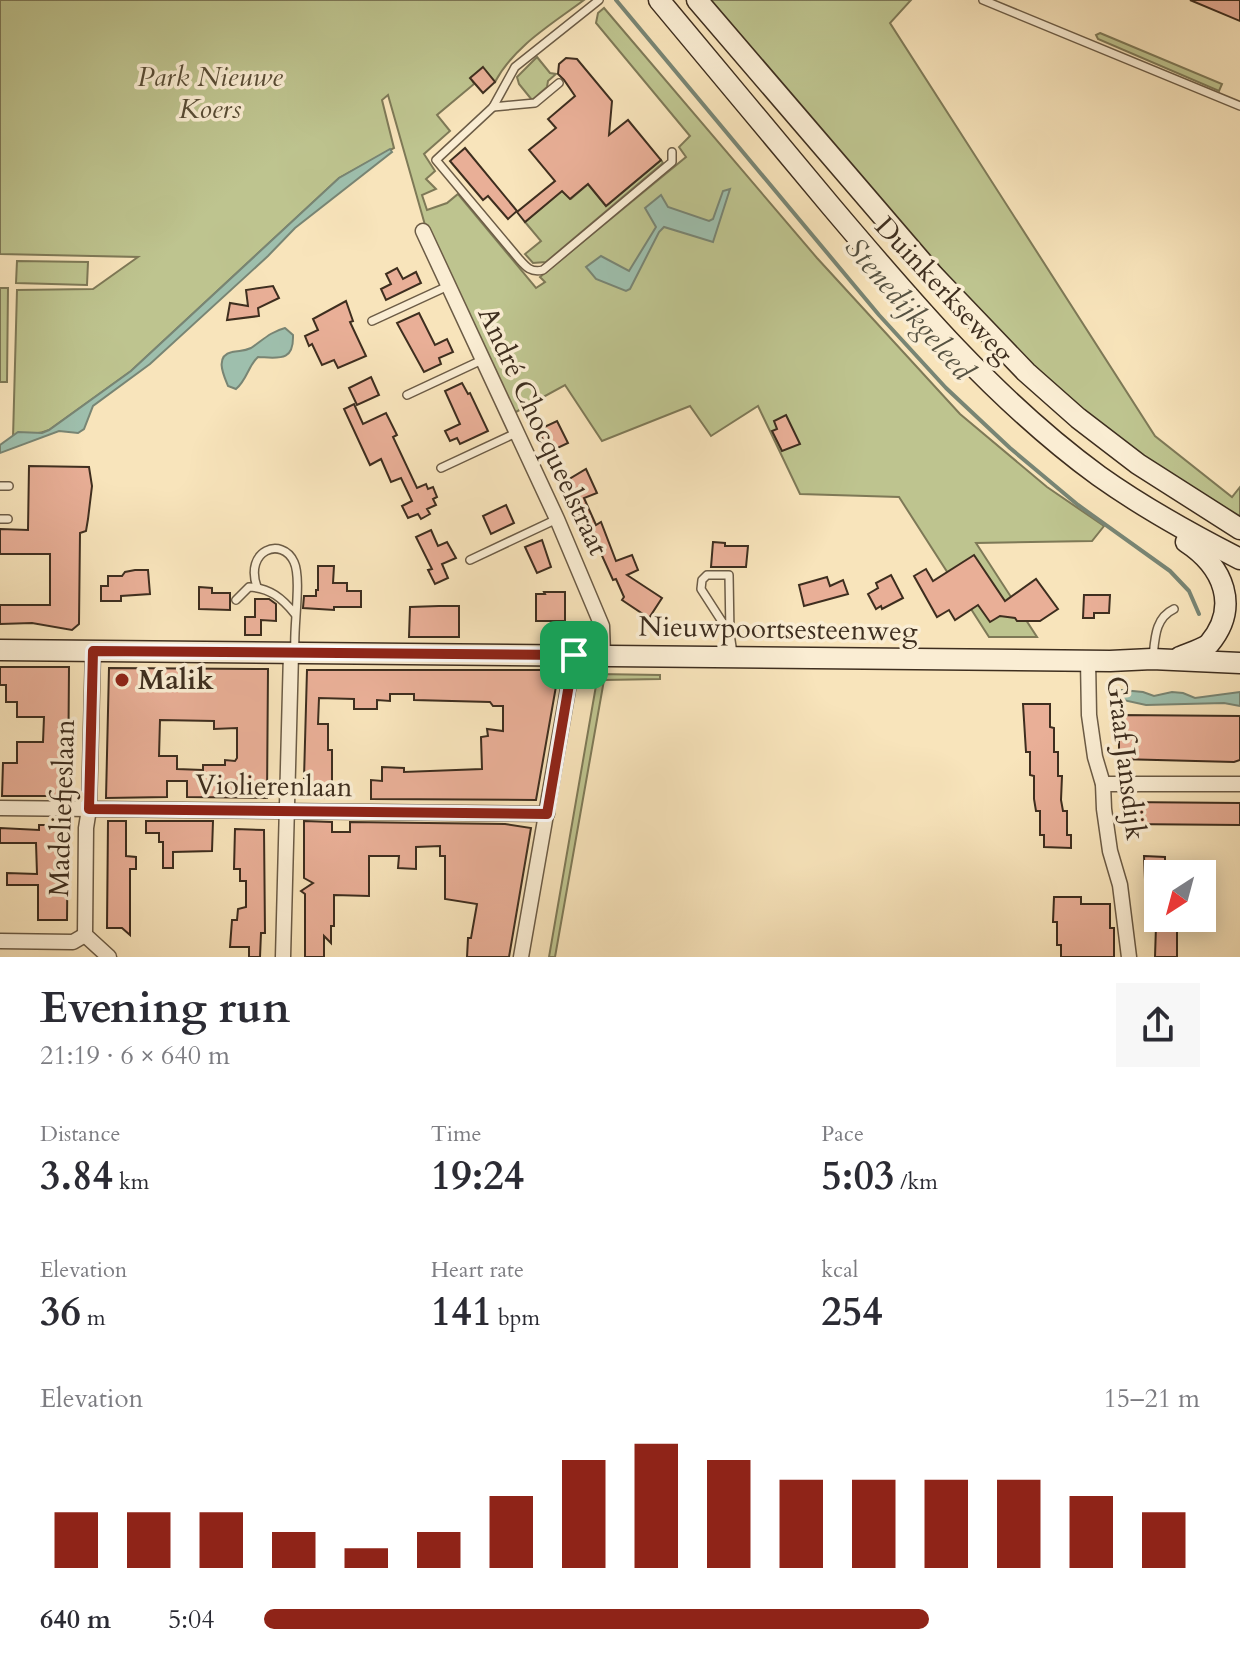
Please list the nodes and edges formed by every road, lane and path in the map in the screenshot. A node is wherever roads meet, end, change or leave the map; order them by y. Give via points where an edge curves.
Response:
1 (599, 0) edge
2 (659, 0) edge
3 (697, 0) edge
4 (983, 0) edge
5 (559, 83) dead end
6 (1240, 106) edge
7 (493, 107) junction
8 (672, 152) dead end
9 (423, 231) dead end
10 (448, 286) junction
11 (372, 321) dead end
12 (482, 360) junction
13 (407, 395) dead end
14 (516, 433) junction
15 (441, 468) dead end
16 (1097, 474) junction
17 (557, 519) junction
18 (1240, 529) edge
19 (1240, 559) edge
20 (470, 560) dead end
21 (257, 587) junction
22 (236, 600) dead end
23 (1174, 609) dead end
24 (295, 614) junction
25 (730, 634) junction
26 (0, 650) edge
27 (93, 651) junction
28 (293, 652) junction
29 (574, 655) junction
30 (603, 655) junction
31 (734, 656) junction
32 (1152, 659) junction
33 (1088, 660) junction
34 (1174, 660) junction
35 (1233, 660) edge
36 (1103, 784) junction
37 (1240, 784) edge
38 (0, 808) edge
39 (89, 809) junction
40 (288, 812) junction
41 (547, 814) junction
42 (85, 935) junction
43 (0, 941) edge
44 (109, 957) edge
45 (283, 957) edge
46 (521, 957) edge
47 (1129, 957) edge

1 - 7 lane via 515,67
2 - 16 main road, Duinkerkseweg via 944,335 1022,412
3 - 18 main road, Duinkerkseweg via 933,275 1026,372 1138,464
4 - 6 lane
5 - 7 lane via 535,103
7 - 8 lane via 436,160 533,271 543,270 672,162
9 - 10 street, André Chocqueelstraat
10 - 11 lane
10 - 12 street, André Chocqueelstraat
12 - 13 lane
12 - 14 street, André Chocqueelstraat
14 - 15 lane
14 - 17 street, André Chocqueelstraat
16 - 19 main road, Duinkerkseweg via 1144,507
16 - 34 main road via 1133,507 1216,565 1226,580 1230,610 1222,630 1206,646
17 - 20 lane
17 - 30 street, André Chocqueelstraat via 602,626
21 - 22 lane via 249,587
21 - 24 lane via 278,595
21 - 24 lane via 256,559 270,550 282,551 295,565
23 - 32 lane via 1159,622
24 - 28 lane
25 - 25 lane via 729,575 707,575 701,589
25 - 31 lane
26 - 27 main road, Nieuwpoortsesteenweg
27 - 28 main road, Nieuwpoortsesteenweg
27 - 39 street, Madeliefjeslaan
28 - 29 main road, Nieuwpoortsesteenweg
28 - 40 street
29 - 30 main road, Nieuwpoortsesteenweg
29 - 41 street
30 - 31 main road, Nieuwpoortsesteenweg
31 - 33 main road, Nieuwpoortsesteenweg
32 - 33 main road, Nieuwpoortsesteenweg
32 - 34 main road, Nieuwpoortsesteenweg
33 - 36 street, Graaf Jansdijk via 1089,715
34 - 35 main road, Nieuwpoortsesteenweg
36 - 37 street
36 - 47 street, Graaf Jansdijk
38 - 39 street, Violierenlaan
39 - 40 street, Violierenlaan
39 - 42 street, Madeliefjeslaan
40 - 41 street, Violierenlaan
40 - 45 street
41 - 46 street
42 - 43 street via 73,942
42 - 44 street, Madeliefjeslaan

